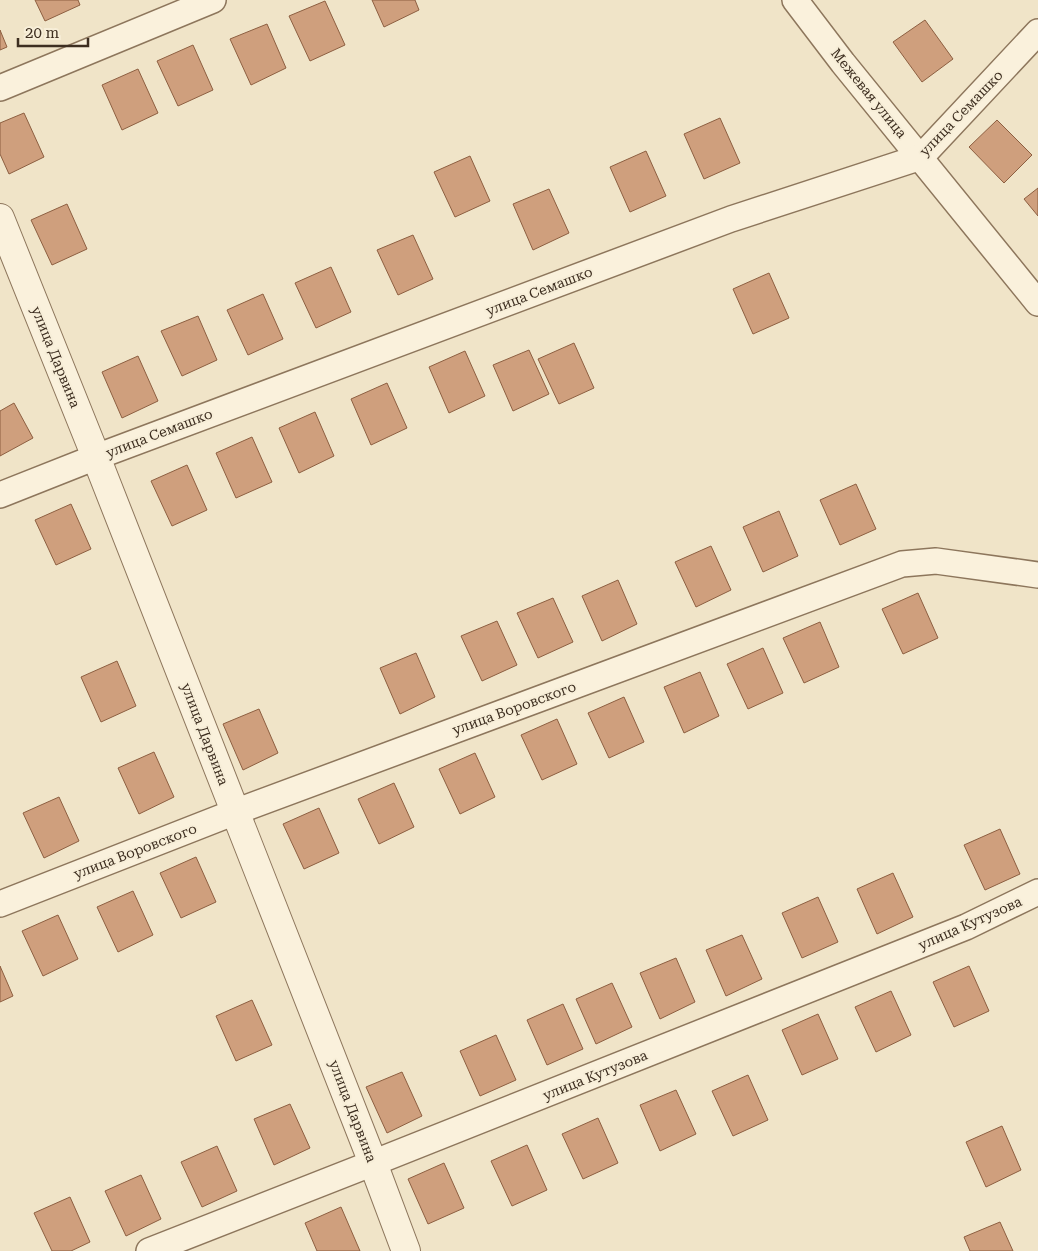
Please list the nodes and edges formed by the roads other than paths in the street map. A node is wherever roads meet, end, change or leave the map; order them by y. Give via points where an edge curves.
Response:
1 (213, 0) edge
2 (795, 0) edge
3 (1038, 32) edge
4 (0, 88) edge
5 (921, 157) junction
6 (0, 218) edge
7 (1038, 303) edge
8 (96, 457) junction
9 (0, 495) edge
10 (1038, 575) edge
11 (235, 812) junction
12 (1038, 892) edge
13 (0, 904) edge
14 (374, 1164) junction
15 (149, 1251) edge
16 (406, 1251) edge

1 - 4 street
2 - 5 street, Межевая улица
3 - 5 street, улица Семашко
5 - 7 street, Межевая улица
5 - 8 street, улица Семашко via 731,219
6 - 8 street, улица Дарвина
8 - 9 street, улица Семашко
8 - 11 street, улица Дарвина
10 - 11 street, улица Воровского via 936,561 902,564
11 - 13 street, улица Воровского
11 - 14 street, улица Дарвина
12 - 14 street, улица Кутузова via 966,927
14 - 15 street, улица Кутузова
14 - 16 street, улица Дарвина

